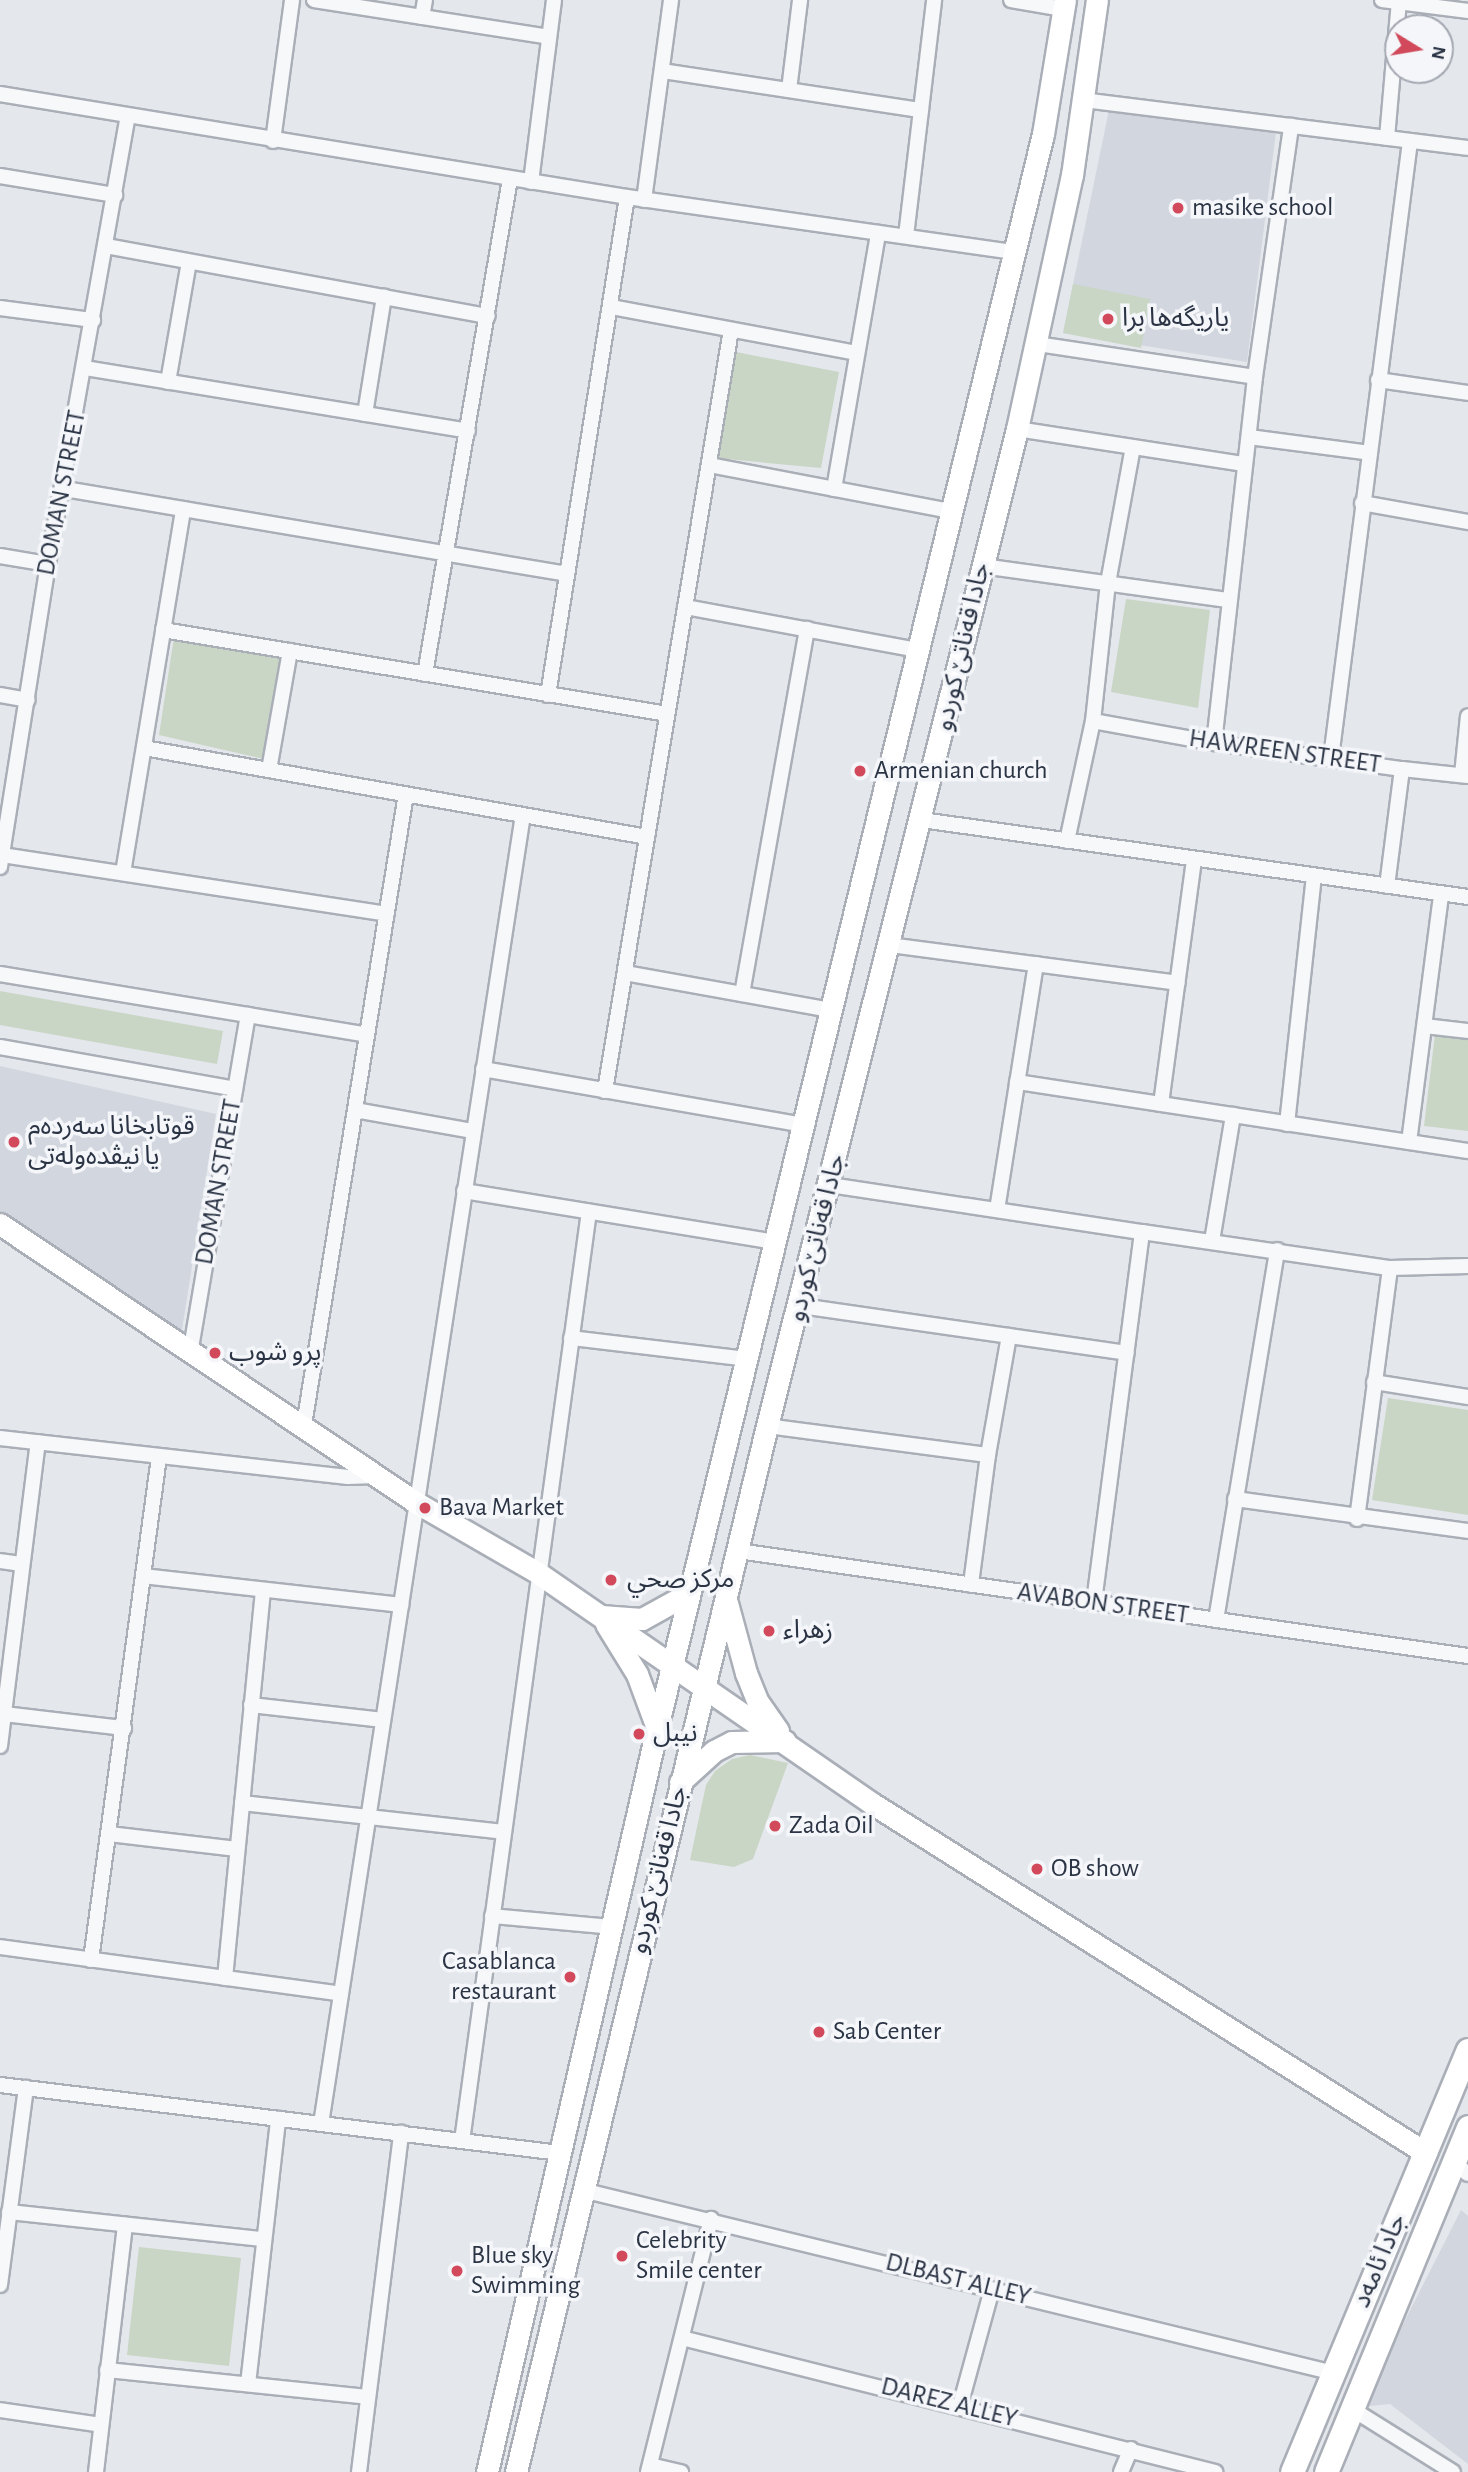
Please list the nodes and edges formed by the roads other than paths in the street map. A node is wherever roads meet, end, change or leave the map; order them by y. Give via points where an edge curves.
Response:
1 (292, 0) edge
2 (314, 0) edge
3 (425, 0) edge
4 (554, 0) edge
5 (671, 0) edge
6 (800, 0) edge
7 (934, 0) edge
8 (1011, 0) edge
9 (1097, 0) edge
10 (1382, 0) edge
11 (1399, 2) junction
12 (1064, 4) edge
13 (1464, 7) edge
14 (422, 17) junction
15 (549, 37) junction
16 (662, 71) junction
17 (789, 90) junction
18 (0, 94) edge
19 (1083, 100) junction
20 (921, 110) junction
21 (127, 118) junction
22 (1290, 126) junction
23 (1387, 138) junction
24 (273, 141) junction
25 (1410, 141) junction
26 (1468, 148) edge
27 (0, 176) edge
28 (510, 179) junction
29 (531, 182) junction
30 (115, 195) junction
31 (627, 197) junction
32 (645, 200) junction
33 (878, 233) junction
34 (906, 236) junction
35 (106, 246) junction
36 (1014, 252) junction
37 (189, 261) junction
38 (384, 297) junction
39 (611, 307) junction
40 (0, 308) edge
41 (488, 316) junction
42 (93, 320) junction
43 (731, 330) junction
44 (1037, 344) junction
45 (856, 353) junction
46 (85, 369) junction
47 (1255, 377) junction
48 (1378, 380) junction
49 (168, 382) junction
50 (1468, 393) edge
51 (365, 414) junction
52 (1017, 429) junction
53 (468, 431) junction
54 (1249, 437) junction
55 (1133, 447) junction
56 (1370, 453) junction
57 (1244, 464) junction
58 (709, 466) junction
59 (65, 489) junction
60 (834, 489) junction
61 (1362, 503) junction
62 (183, 509) junction
63 (951, 511) junction
64 (1468, 522) edge
65 (448, 554) junction
66 (0, 556) edge
67 (48, 564) junction
68 (982, 566) junction
69 (568, 574) junction
70 (1108, 583) junction
71 (1228, 600) junction
72 (685, 607) junction
73 (807, 629) junction
74 (163, 630) junction
75 (918, 650) junction
76 (290, 651) junction
77 (425, 674) junction
78 (0, 695) edge
79 (548, 695) junction
80 (29, 700) junction
81 (667, 715) junction
82 (1468, 716) edge
83 (1093, 721) junction
84 (1214, 743) junction
85 (144, 748) junction
86 (1331, 758) junction
87 (1402, 769) junction
88 (269, 770) junction
89 (1465, 775) edge
90 (406, 794) junction
91 (523, 815) junction
92 (922, 820) junction
93 (647, 837) junction
94 (1068, 841) junction
95 (1194, 859) junction
96 (1, 861) edge
97 (123, 873) junction
98 (1314, 876) junction
99 (1387, 886) junction
100 (1441, 894) junction
101 (1468, 897) edge
102 (387, 914) junction
103 (890, 945) junction
104 (1035, 964) junction
105 (625, 973) junction
106 (0, 974) edge
107 (1177, 983) junction
108 (742, 994) junction
109 (831, 1010) junction
110 (248, 1015) junction
111 (1425, 1026) junction
112 (1468, 1031) edge
113 (367, 1035) junction
114 (0, 1047) edge
115 (483, 1069) junction
116 (1017, 1082) junction
117 (235, 1089) junction
118 (605, 1091) junction
119 (1161, 1104) junction
120 (355, 1110) junction
121 (1233, 1115) junction
122 (1287, 1124) junction
123 (803, 1125) junction
124 (473, 1131) junction
125 (1409, 1142) junction
126 (1468, 1152) edge
127 (831, 1185) junction
128 (464, 1191) junction
129 (997, 1210) junction
130 (589, 1212) junction
131 (0, 1224) edge
132 (1142, 1232) junction
133 (1212, 1241) junction
134 (774, 1242) junction
135 (1277, 1250) junction
136 (1468, 1266) edge
137 (1390, 1268) junction
138 (801, 1306) junction
139 (1009, 1336) junction
140 (571, 1338) junction
141 (191, 1348) junction
142 (1126, 1353) junction
143 (746, 1359) junction
144 (1374, 1382) junction
145 (1468, 1397) edge
146 (304, 1425) junction
147 (767, 1426) junction
148 (0, 1437) edge
149 (38, 1442) junction
150 (988, 1455) junction
151 (159, 1457) junction
152 (378, 1476) junction
153 (1235, 1499) junction
154 (417, 1503) junction
155 (1357, 1519) junction
156 (1468, 1531) edge
157 (738, 1551) junction
158 (0, 1561) edge
159 (22, 1564) junction
160 (538, 1573) junction
161 (143, 1576) junction
162 (971, 1585) junction
163 (262, 1591) junction
164 (689, 1593) junction
165 (726, 1599) junction
166 (1094, 1602) junction
167 (401, 1605) junction
168 (601, 1616) junction
169 (1216, 1620) junction
170 (1468, 1653) edge
171 (673, 1668) junction
172 (4, 1686) edge
173 (705, 1688) junction
174 (251, 1705) junction
175 (4, 1714) junction
176 (383, 1720) junction
177 (124, 1728) junction
178 (657, 1728) junction
179 (785, 1741) junction
180 (0, 1746) edge
181 (680, 1782) junction
182 (242, 1803) junction
183 (368, 1819) junction
184 (503, 1832) junction
185 (109, 1834) junction
186 (237, 1849) junction
187 (492, 1916) junction
188 (612, 1927) junction
189 (0, 1947) edge
190 (91, 1960) junction
191 (225, 1978) junction
192 (341, 1994) junction
193 (1468, 2050) edge
194 (0, 2085) edge
195 (26, 2088) junction
196 (278, 2119) junction
197 (321, 2124) junction
198 (1468, 2127) edge
199 (401, 2133) junction
200 (462, 2141) junction
201 (560, 2152) junction
202 (1426, 2153) junction
203 (1461, 2168) edge
204 (582, 2190) junction
205 (9, 2212) junction
206 (711, 2219) junction
207 (125, 2225) junction
208 (263, 2239) junction
209 (0, 2285) edge
210 (992, 2289) junction
211 (682, 2338) junction
212 (107, 2370) junction
213 (1334, 2374) junction
214 (248, 2384) junction
215 (368, 2397) junction
216 (960, 2406) junction
217 (1352, 2409) junction
218 (0, 2410) edge
219 (101, 2425) junction
220 (1131, 2449) junction
221 (649, 2468) edge
222 (96, 2472) edge
223 (359, 2472) edge
224 (487, 2472) edge
225 (516, 2472) edge
226 (681, 2472) edge
227 (1121, 2472) edge
228 (1215, 2472) edge
229 (1292, 2472) edge
230 (1326, 2472) edge
231 (1453, 2472) edge

1 - 24 street
2 - 14 street
3 - 14 street
4 - 15 street
5 - 16 street
6 - 17 street
7 - 20 street
8 - 12 street
9 - 19 street, جادا قەناتێ کوردو
10 - 11 street
11 - 13 street
11 - 23 street
12 - 36 street, جادا قەناتێ کوردو via 1043,134
14 - 15 street
15 - 29 street
16 - 17 street
16 - 32 street
17 - 20 street
18 - 21 street
19 - 22 street
19 - 44 street, جادا قەناتێ کوردو
20 - 34 street
21 - 24 street
21 - 30 street, DOMAN STREET
22 - 23 street
22 - 47 street
23 - 25 street
24 - 28 street
25 - 26 street
25 - 48 street
27 - 30 street
28 - 29 street
28 - 41 street
29 - 31 street
30 - 35 street, DOMAN STREET
31 - 32 street
31 - 39 street
32 - 33 street
33 - 34 street
33 - 45 street
34 - 36 street
35 - 37 street
35 - 42 street, DOMAN STREET
36 - 63 street, جادا قەناتێ کوردو
37 - 38 street
37 - 49 street
38 - 41 street
38 - 51 street
39 - 43 street
39 - 69 street
40 - 42 street
41 - 53 street
42 - 46 street, DOMAN STREET
43 - 45 street
43 - 58 street
44 - 47 street
44 - 52 street, جادا قەناتێ کوردو
45 - 60 street
46 - 49 street
46 - 59 street, DOMAN STREET
47 - 54 street
48 - 50 street
48 - 56 street
49 - 51 street
51 - 53 street
52 - 55 street
52 - 68 street, جادا قەناتێ کوردو
53 - 65 street
54 - 56 street
54 - 57 street
55 - 57 street
55 - 70 street
56 - 61 street
57 - 71 street
58 - 60 street
58 - 72 street
59 - 62 street
59 - 67 street, DOMAN STREET
60 - 63 street
61 - 64 street
61 - 86 street
62 - 65 street
62 - 74 street
63 - 75 street, جادا قەناتێ کوردو
65 - 69 street
65 - 77 street
66 - 67 street
67 - 80 street, DOMAN STREET
68 - 70 street
68 - 92 street, جادا قەناتێ کوردو
69 - 79 street
70 - 71 street
70 - 83 street
71 - 84 street
72 - 73 street
72 - 81 street
73 - 75 street
73 - 108 street
74 - 76 street
74 - 85 street
75 - 109 street, جادا قەناتێ کوردو
76 - 77 street
76 - 88 street
77 - 79 street
78 - 80 street
79 - 81 street
80 - 96 street, DOMAN STREET
81 - 93 street
82 - 89 street
83 - 84 street, HAWREEN STREET
83 - 94 street
84 - 86 street, HAWREEN STREET
85 - 88 street
85 - 97 street
86 - 87 street, HAWREEN STREET
87 - 89 street
87 - 99 street, HAWREEN STREET
88 - 90 street
90 - 91 street
90 - 102 street
91 - 93 street
91 - 115 street
92 - 94 street
92 - 103 street, جادا قەناتێ کوردو
93 - 105 street
94 - 95 street
95 - 98 street
95 - 107 street
96 - 97 street
97 - 102 street
98 - 99 street
98 - 122 street
99 - 100 street
100 - 101 street
100 - 111 street
102 - 113 street
103 - 104 street
103 - 127 street, جادا قەناتێ کوردو
104 - 107 street
104 - 116 street
105 - 108 street
105 - 118 street
106 - 110 street
107 - 119 street
108 - 109 street
109 - 123 street, جادا قەناتێ کوردو
110 - 113 street
110 - 117 street, DOMAN STREET
111 - 112 street
111 - 125 street
113 - 120 street
114 - 117 street
115 - 118 street
115 - 124 street
116 - 119 street
116 - 129 street
117 - 141 street, DOMAN STREET
118 - 123 street
119 - 121 street
120 - 124 street
120 - 146 street
121 - 122 street
121 - 133 street
122 - 125 street
123 - 134 street, جادا قەناتێ کوردو
124 - 128 street
125 - 126 street
127 - 129 street
127 - 138 street, جادا قەناتێ کوردو
128 - 130 street
128 - 154 street
129 - 132 street
130 - 134 street
130 - 140 street
131 - 141 street
132 - 133 street
132 - 142 street
133 - 135 street
134 - 143 street, جادا قەناتێ کوردو
135 - 137 street
135 - 153 street
136 - 137 street
137 - 144 street
138 - 139 street
138 - 147 street, جادا قەناتێ کوردو
139 - 142 street
139 - 150 street
140 - 143 street
140 - 160 street
141 - 146 street
142 - 166 street
143 - 164 street, جادا قەناتێ کوردو
144 - 145 street
144 - 155 street
146 - 152 street
147 - 150 street
147 - 157 street, جادا قەناتێ کوردو
148 - 149 street
149 - 151 street
149 - 159 street
150 - 162 street
151 - 152 street via 348,1478
151 - 161 street
152 - 154 street
153 - 155 street
153 - 169 street
154 - 160 street
154 - 167 street
155 - 156 street
157 - 162 street, AVABON STREET
157 - 165 street, جادا قەناتێ کوردو
158 - 159 street
159 - 172 street
160 - 168 street
160 - 184 street
161 - 163 street
161 - 177 street
162 - 166 street, AVABON STREET
163 - 167 street
163 - 174 street
164 - 168 street via 642,1619
164 - 171 street, جادا قەناتێ کوردو
165 - 173 street, جادا قەناتێ کوردو
165 - 179 street via 758,1702
166 - 169 street, AVABON STREET
167 - 176 street
168 - 171 street
168 - 178 street via 637,1674
169 - 170 street, AVABON STREET
171 - 173 street
171 - 178 street, جادا قەناتێ کوردو
172 - 175 street
173 - 179 street
173 - 181 street, جادا قەناتێ کوردو
174 - 176 street
174 - 182 street
175 - 177 street
175 - 180 street
176 - 183 street
177 - 185 street
178 - 188 street, جادا قەناتێ کوردو
179 - 181 street via 732,1742 714,1751
179 - 202 street via 873,1804
181 - 204 street, جادا قەناتێ کوردو
182 - 183 street
182 - 186 street
183 - 184 street
183 - 192 street
184 - 187 street
185 - 186 street
185 - 190 street
186 - 191 street
187 - 188 street
187 - 200 street
188 - 201 street, جادا قەناتێ کوردو
189 - 190 street
190 - 191 street
191 - 192 street
192 - 197 street
193 - 202 main road, جادا ئامەد
194 - 195 street
195 - 196 street
195 - 205 street
196 - 197 street
196 - 208 street
197 - 199 street
198 - 203 main road, جادا ئامەد
199 - 200 street
199 - 215 street
200 - 201 street
201 - 224 street, جادا قەناتێ کوردو
202 - 213 main road, جادا ئامەد
203 - 217 main road, جادا ئامەد
204 - 206 street, DLBAST ALLEY
204 - 225 street, جادا قەناتێ کوردو
205 - 207 street
205 - 209 street
206 - 210 street, DLBAST ALLEY
206 - 211 street
207 - 208 street
207 - 212 street
208 - 214 street
210 - 213 street, DLBAST ALLEY
210 - 216 street
211 - 216 street, DAREZ ALLEY
211 - 221 street
212 - 214 street
212 - 219 street
213 - 229 main road, جادا ئامەد
214 - 215 street
215 - 223 street
216 - 220 street, DAREZ ALLEY
217 - 230 main road, جادا ئامەد
217 - 231 street
218 - 219 street
219 - 222 street
220 - 227 street
220 - 228 street, DAREZ ALLEY
221 - 226 street

